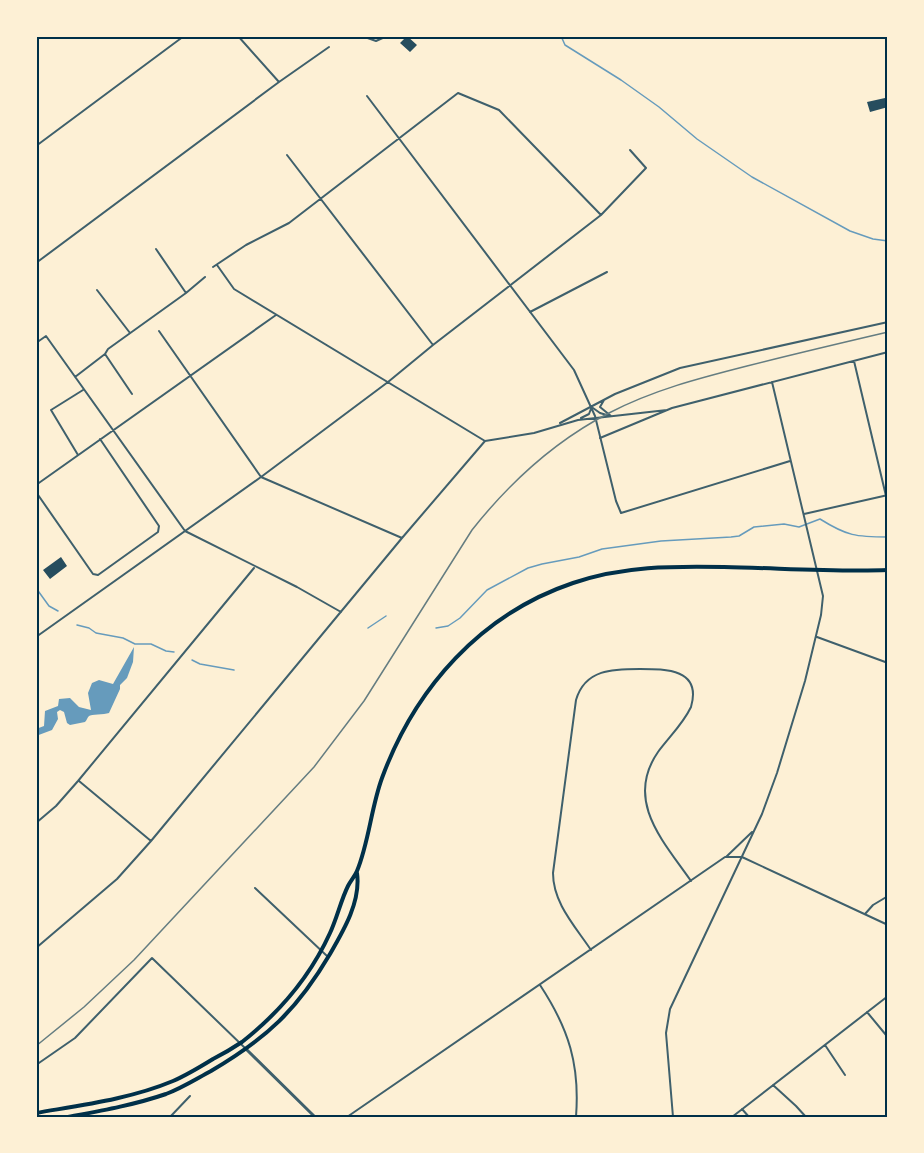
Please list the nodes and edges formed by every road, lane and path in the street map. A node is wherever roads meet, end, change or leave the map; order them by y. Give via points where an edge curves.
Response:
1 (184, 36) edge
2 (238, 36) edge
3 (362, 36) edge
4 (387, 36) edge
5 (328, 47) dead end
6 (279, 82) junction
7 (367, 96) dead end
8 (399, 138) junction
9 (36, 146) edge
10 (630, 150) dead end
11 (287, 155) dead end
12 (320, 198) junction
13 (601, 215) junction
14 (156, 249) dead end
15 (36, 263) edge
16 (217, 265) junction
17 (213, 267) dead end
18 (608, 272) dead end
19 (205, 277) dead end
20 (510, 286) junction
21 (97, 290) dead end
22 (186, 293) junction
23 (530, 312) junction
24 (277, 315) junction
25 (888, 322) edge
26 (159, 331) dead end
27 (130, 333) junction
28 (36, 343) edge
29 (433, 345) junction
30 (888, 352) edge
31 (105, 354) junction
32 (854, 361) junction
33 (75, 377) junction
34 (190, 377) junction
35 (388, 382) junction
36 (772, 382) junction
37 (83, 390) junction
38 (132, 394) dead end
39 (603, 399) junction
40 (592, 406) junction
41 (667, 410) junction
42 (610, 416) junction
43 (595, 418) junction
44 (578, 420) junction
45 (556, 426) junction
46 (112, 430) junction
47 (600, 438) junction
48 (100, 439) junction
49 (485, 441) junction
50 (78, 455) junction
51 (790, 461) junction
52 (261, 477) junction
53 (36, 485) edge
54 (36, 492) edge
55 (887, 496) edge
56 (804, 514) junction
57 (185, 531) junction
58 (402, 538) junction
59 (255, 567) junction
60 (817, 570) junction
61 (888, 570) edge
62 (341, 612) junction
63 (36, 637) edge
64 (816, 637) junction
65 (888, 663) edge
66 (78, 781) junction
67 (36, 824) edge
68 (754, 830) junction
69 (151, 841) junction
70 (725, 857) junction
71 (742, 857) junction
72 (357, 872) junction
73 (691, 881) junction
74 (255, 888) dead end
75 (888, 896) edge
76 (865, 914) junction
77 (888, 925) edge
78 (36, 948) edge
79 (591, 950) junction
80 (321, 951) junction
81 (328, 957) junction
82 (540, 985) junction
83 (888, 996) edge
84 (867, 1012) junction
85 (886, 1035) dead end
86 (240, 1043) junction
87 (825, 1045) junction
88 (246, 1049) junction
89 (36, 1065) edge
90 (845, 1075) dead end
91 (773, 1085) junction
92 (190, 1096) dead end
93 (742, 1109) junction
94 (36, 1113) edge
95 (68, 1117) edge
96 (170, 1117) edge
97 (315, 1117) edge
98 (347, 1117) edge
99 (576, 1117) edge
100 (673, 1117) edge
101 (732, 1117) edge
102 (749, 1117) edge
103 (806, 1117) edge

1 - 9 street
2 - 6 street
3 - 4 street via 376,41
5 - 6 street
6 - 15 street
7 - 8 street
8 - 12 street
8 - 13 street via 458,93 499,110
8 - 20 street
10 - 13 street via 646,168
11 - 12 street
12 - 16 street via 289,223
12 - 29 street
13 - 20 street
14 - 22 street
16 - 17 street
16 - 24 street via 234,289
18 - 23 street
19 - 22 street
20 - 23 street
20 - 29 street
21 - 27 street
22 - 27 street
23 - 40 street via 574,370
24 - 34 street
24 - 35 street
25 - 39 street via 700,363
26 - 34 street
27 - 31 street
28 - 33 street via 46,336
29 - 35 street
30 - 32 street
31 - 33 street
31 - 38 street
32 - 36 street
32 - 55 street
33 - 37 street
34 - 46 street
34 - 52 street
35 - 49 street
35 - 52 street
36 - 41 street
36 - 51 street
37 - 46 street
37 - 50 street via 51,410
39 - 40 street
39 - 42 street via 600,407
40 - 42 street
40 - 43 street
40 - 44 street via 589,414
40 - 45 street
41 - 42 street
41 - 47 street
42 - 43 street
43 - 44 street
43 - 47 street
44 - 45 street
45 - 49 street
46 - 48 street
46 - 57 street
47 - 51 street via 621,513
48 - 50 street
48 - 54 street via 159,526 158,532 98,575 93,574
49 - 58 street
50 - 53 street
51 - 56 street
52 - 57 street
52 - 58 street
55 - 56 street
56 - 60 street
57 - 59 street
57 - 63 street
58 - 62 street
59 - 62 street
59 - 66 street
60 - 61 main road
60 - 64 street via 823,596
60 - 72 main road via 681,566 627,570 574,583 509,613 448,666 408,722 381,780
62 - 69 street
64 - 65 street
64 - 68 street via 784,754
66 - 67 street
66 - 69 street
68 - 70 street
68 - 71 street
69 - 78 street via 117,879
70 - 71 street
70 - 73 street
71 - 76 street
71 - 100 street via 670,1009 666,1034
72 - 80 main road
72 - 81 main road via 359,886 351,913
73 - 79 street
73 - 79 street via 652,824 645,789 654,759 692,707 690,684 683,675 669,669 599,673 585,683 576,700 553,867 559,903
74 - 80 street
75 - 76 street
76 - 77 street
79 - 82 street
80 - 81 street
80 - 86 main road via 290,997
81 - 88 main road via 291,1010
82 - 98 street
82 - 99 street via 557,1010 576,1069
83 - 84 street
84 - 85 street
84 - 87 street
86 - 88 street
86 - 89 street via 152,958 75,1038
86 - 94 main road via 162,1086
87 - 90 street
87 - 91 street
88 - 95 main road via 181,1088 131,1104
88 - 97 street
91 - 93 street
91 - 103 street
92 - 96 street
93 - 101 street
93 - 102 street

